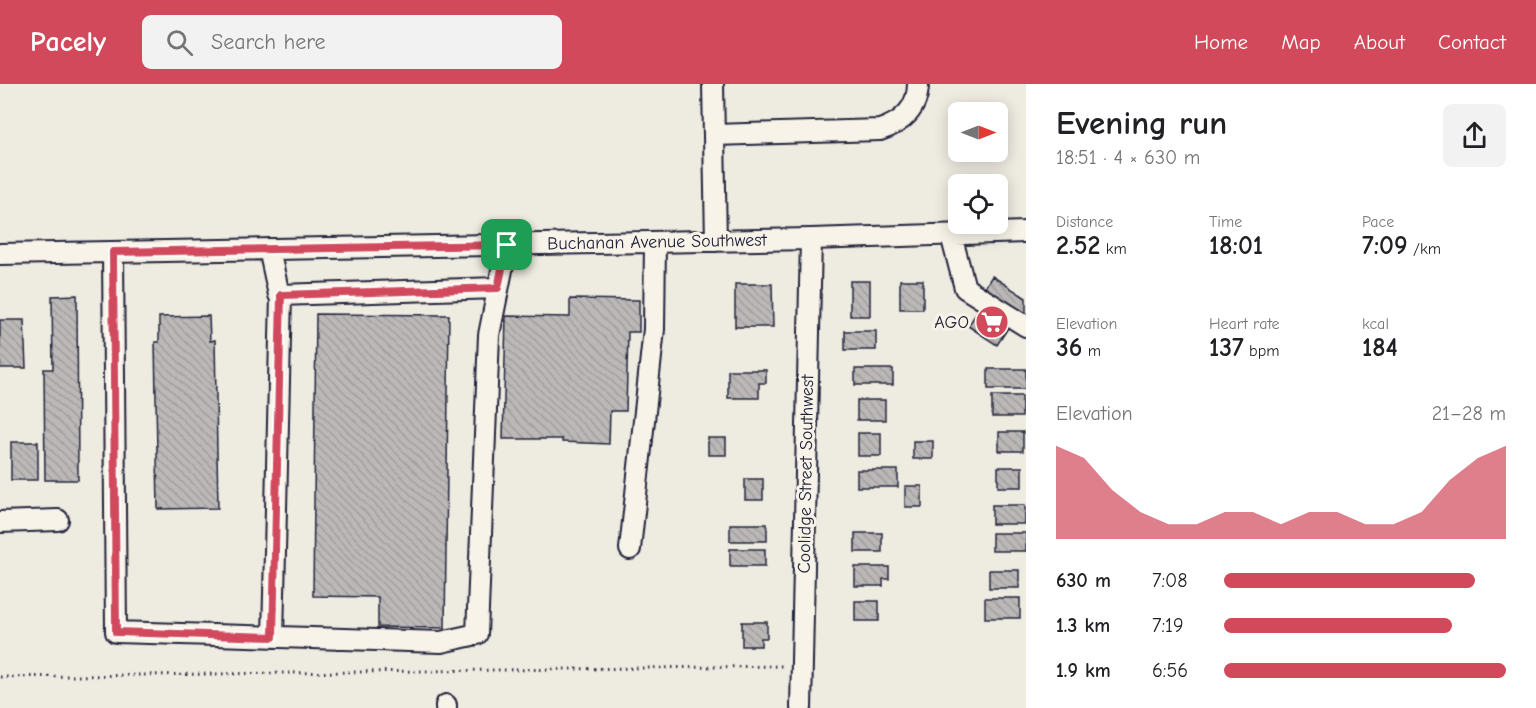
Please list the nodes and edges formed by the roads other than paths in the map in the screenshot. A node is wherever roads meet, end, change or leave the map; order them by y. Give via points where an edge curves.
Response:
1 (713, 84) edge
2 (918, 84) edge
3 (714, 135) junction
4 (1026, 232) edge
5 (951, 235) junction
6 (811, 239) junction
7 (716, 241) junction
8 (655, 242) junction
9 (507, 245) junction
10 (269, 249) junction
11 (113, 252) junction
12 (0, 254) edge
13 (498, 288) junction
14 (281, 295) junction
15 (1026, 326) edge
16 (58, 520) dead end
17 (0, 522) edge
18 (630, 549) dead end
19 (273, 637) junction
20 (801, 708) edge

1 - 3 street
2 - 3 street via 909,113 897,125 880,130
3 - 7 street
4 - 5 street, Buchanan Avenue Southwest
5 - 6 street, Buchanan Avenue Southwest
5 - 15 street via 965,288
6 - 7 street, Buchanan Avenue Southwest
6 - 20 street, Coolidge Street Southwest
7 - 8 street, Buchanan Avenue Southwest
8 - 9 street, Buchanan Avenue Southwest
8 - 18 street via 654,329
9 - 10 street, Buchanan Avenue Southwest
9 - 13 street
10 - 11 street, Buchanan Avenue Southwest
10 - 14 street
11 - 12 street, Buchanan Avenue Southwest
11 - 19 street via 116,632
13 - 14 street
13 - 19 street via 489,335 477,634 441,642
14 - 19 street
16 - 17 street

